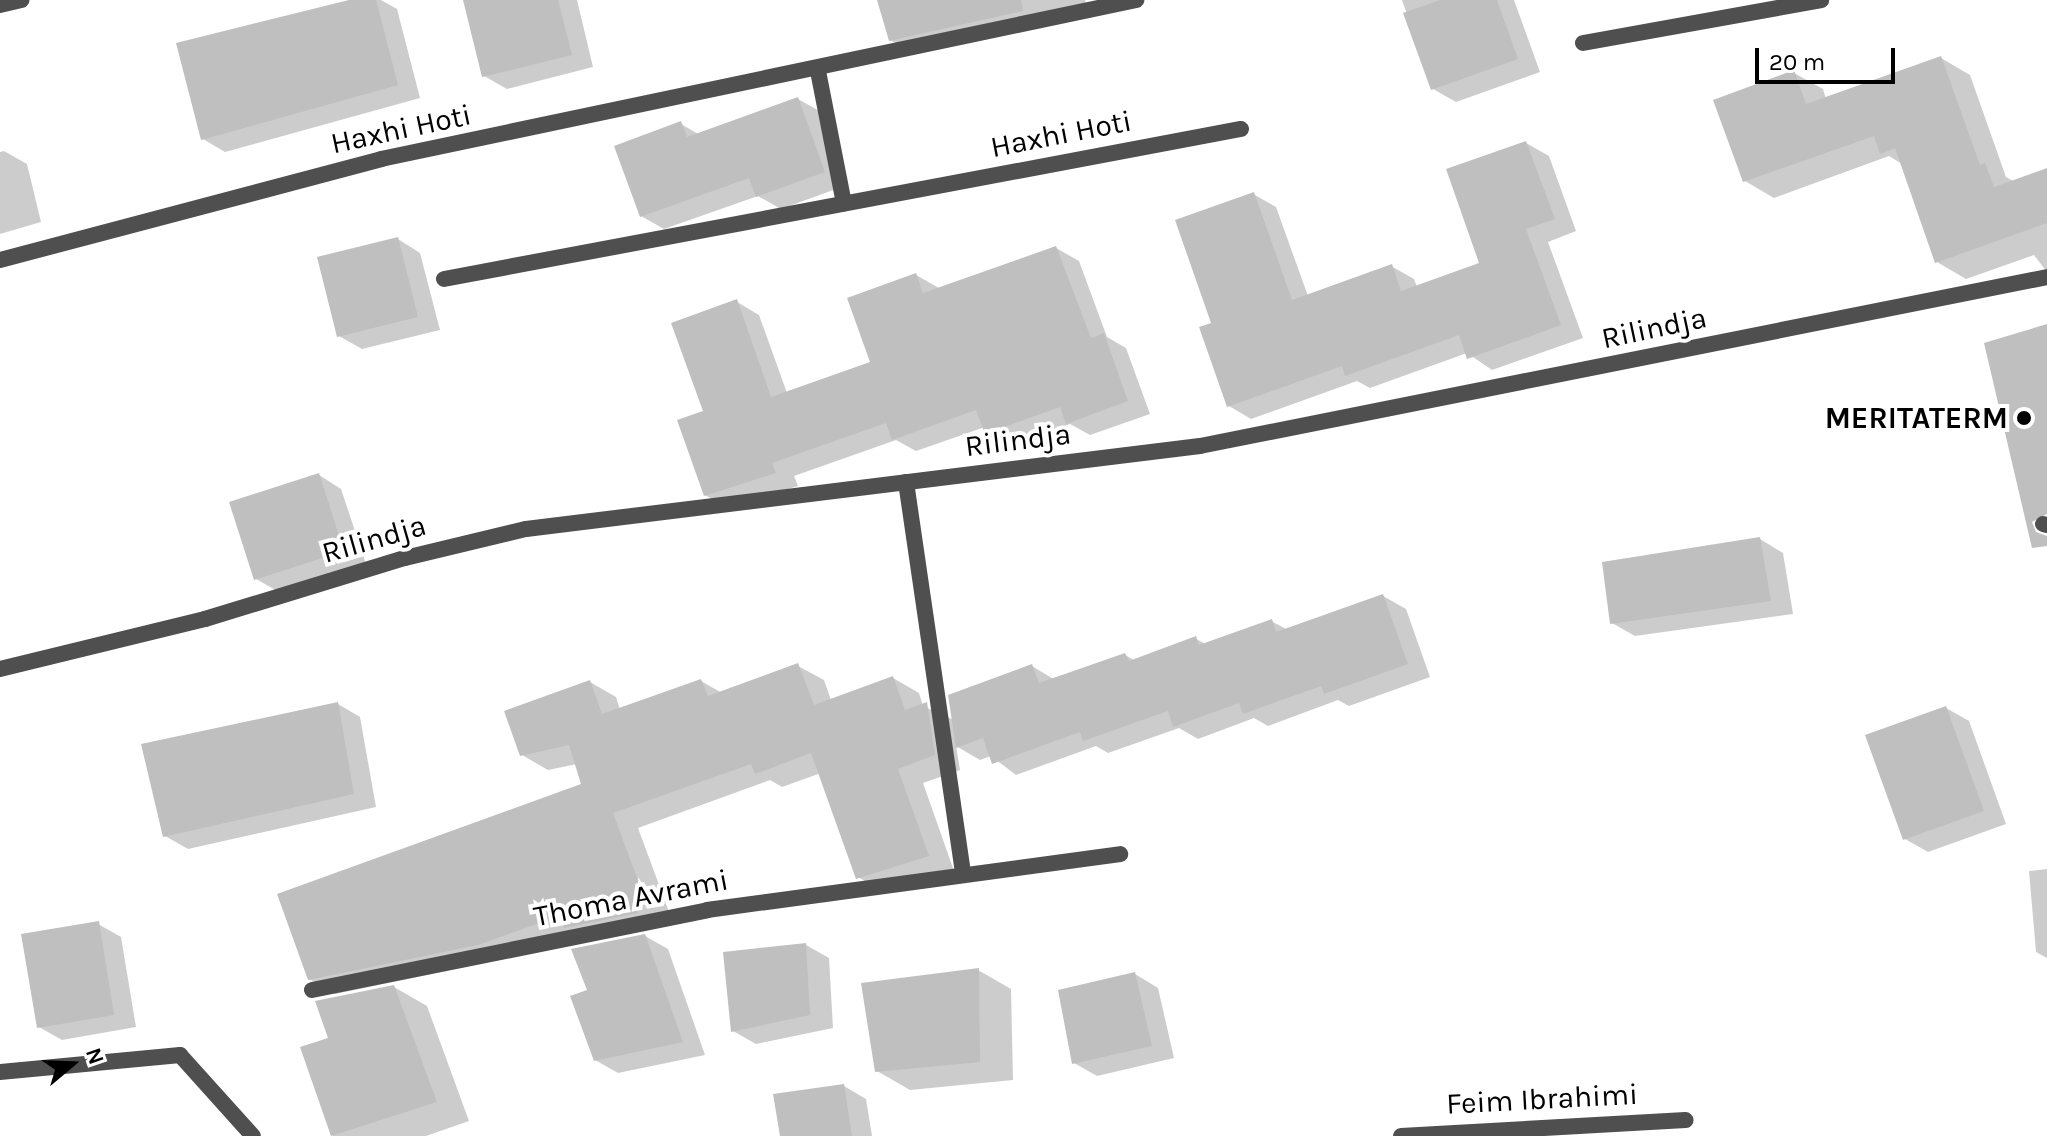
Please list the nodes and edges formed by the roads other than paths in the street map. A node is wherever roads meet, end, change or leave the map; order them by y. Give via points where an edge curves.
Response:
1 (21, 0) edge
2 (1136, 0) edge
3 (1821, 0) edge
4 (0, 5) edge
5 (1583, 43) dead end
6 (818, 71) junction
7 (1241, 129) dead end
8 (844, 203) junction
9 (0, 260) edge
10 (2047, 277) edge
11 (444, 279) dead end
12 (906, 482) junction
13 (0, 669) edge
14 (1120, 854) dead end
15 (963, 873) junction
16 (312, 990) dead end
17 (0, 1072) edge
18 (1686, 1120) dead end
19 (253, 1136) edge
20 (1401, 1136) edge

1 - 4 street
2 - 6 street, Haxhi Hoti
3 - 5 street
6 - 8 street
6 - 9 street, Haxhi Hoti via 381,159
7 - 8 street, Haxhi Hoti
8 - 11 street, Haxhi Hoti
10 - 12 street, Rilindja via 1200,446
12 - 13 street, Rilindja via 526,529 405,558 205,619
12 - 15 street
14 - 15 street, Thoma Avrami
15 - 16 street, Thoma Avrami via 707,910
17 - 19 street via 180,1055
18 - 20 street, Feim Ibrahimi

